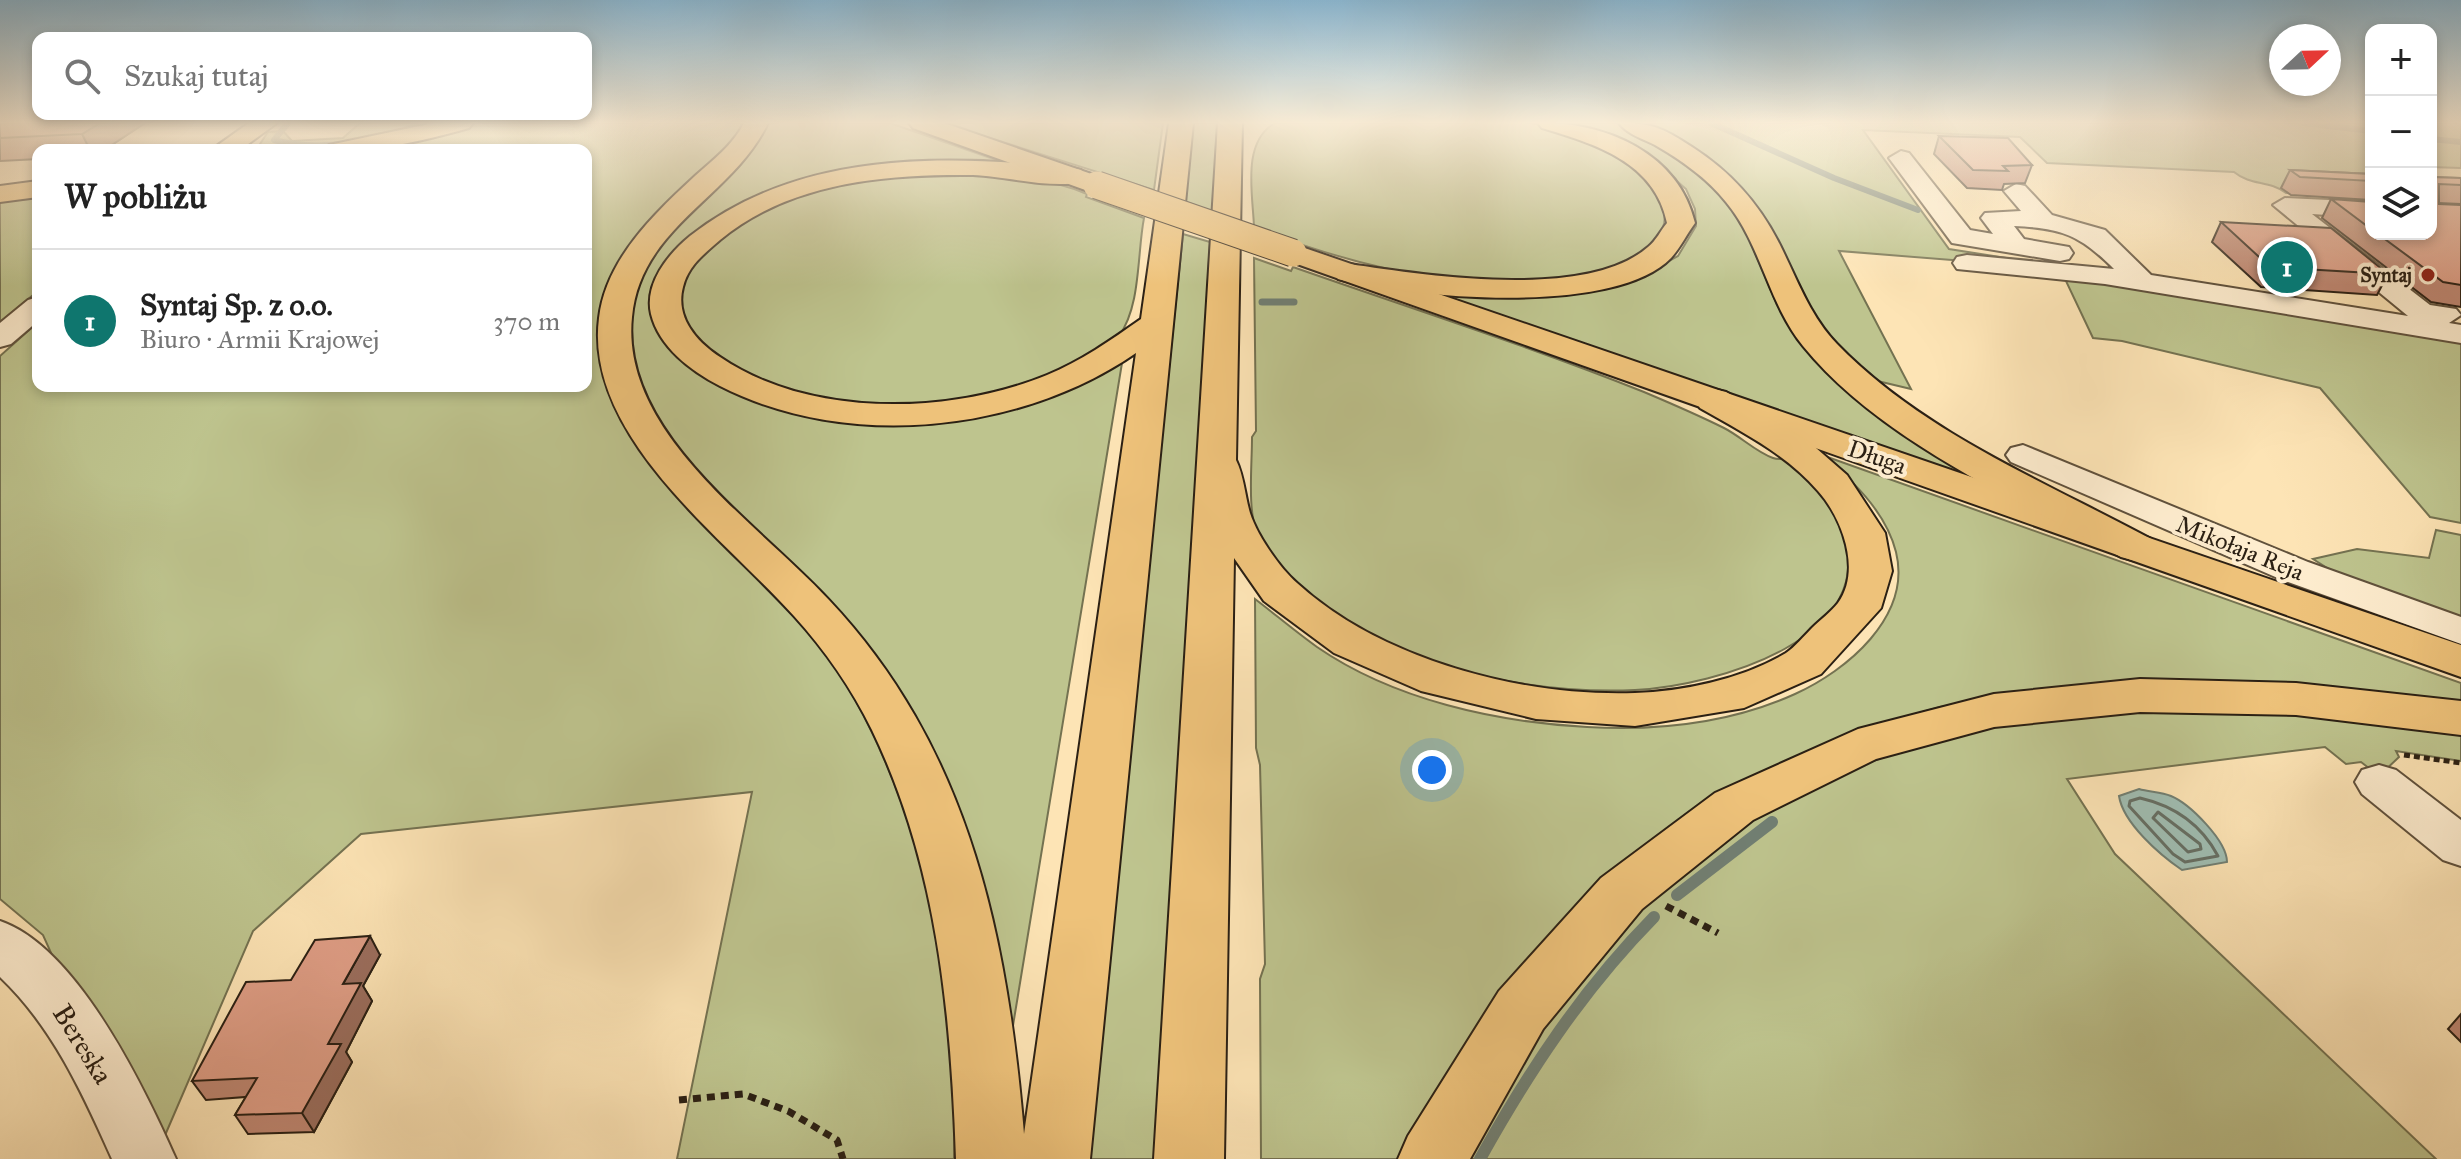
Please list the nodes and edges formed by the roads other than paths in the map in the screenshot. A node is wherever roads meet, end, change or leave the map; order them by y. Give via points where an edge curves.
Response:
1 (710, 177) edge
2 (852, 177) edge
3 (1064, 177) edge
4 (1076, 177) edge
5 (1175, 177) edge
6 (1229, 177) edge
7 (1660, 177) edge
8 (1713, 177) edge
9 (1915, 177) edge
10 (1084, 180) junction
11 (32, 190) edge
12 (2016, 191) dead end
13 (0, 194) edge
14 (2365, 210) edge
15 (2053, 211) junction
16 (2015, 246) junction
17 (1967, 263) dead end
18 (1349, 273) junction
19 (2134, 273) junction
20 (32, 311) edge
21 (2461, 316) edge
22 (1157, 323) junction
23 (2461, 334) edge
24 (0, 338) edge
25 (1713, 400) junction
26 (2023, 455) dead end
27 (1219, 464) junction
28 (2136, 548) junction
29 (2461, 631) edge
30 (2461, 662) edge
31 (2461, 718) edge
32 (2379, 782) dead end
33 (2461, 847) edge
34 (0, 943) edge
35 (144, 1159) edge
36 (991, 1159) edge
37 (1055, 1159) edge
38 (1189, 1159) edge
39 (1433, 1159) edge

1 - 36 main road via 655,230 629,269 615,318 619,379 647,433 843,644 898,731 939,829 962,919 988,1090
2 - 22 main road via 792,192 727,222 698,243 671,276 665,299 674,331 689,350 745,385 827,407 886,412 965,407 1043,389 1091,368
3 - 10 main road
4 - 10 main road
5 - 22 main road
6 - 27 main road
7 - 18 main road via 1679,204 1681,223 1662,252 1617,275 1538,289 1448,287
8 - 28 main road via 1737,198 1807,331 1849,374 1946,441
9 - 16 street via 1961,237
10 - 18 main road, Długa, bridge
11 - 13 main road
12 - 15 street
14 - 21 street via 2285,205 2422,313
15 - 16 street via 1994,218
15 - 19 street via 2096,236
16 - 19 street
17 - 19 street
18 - 25 main road, Długa
19 - 23 street
20 - 24 street
22 - 37 main road
25 - 27 main road via 1823,473 1866,535 1870,568 1867,594 1845,631 1828,646 1771,680 1701,701 1597,710 1546,705 1452,686 1359,649 1288,600 1254,559 1235,528
25 - 28 main road, Długa
26 - 29 street, Mikołaja Reja via 2206,535
27 - 38 main road
28 - 30 main road, Długa
31 - 39 main road via 2297,699 2110,695 1948,719 1866,742 1786,776 1702,825 1598,914 1515,1015
32 - 33 street
34 - 35 street, Bereska via 47,986 106,1078

